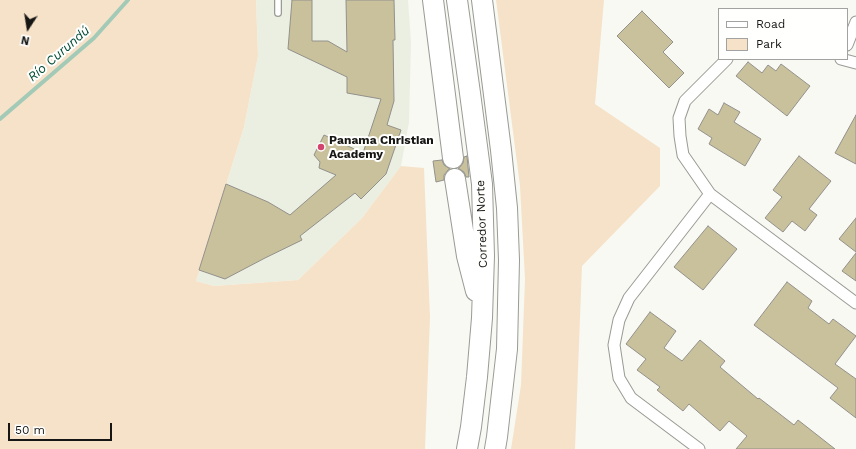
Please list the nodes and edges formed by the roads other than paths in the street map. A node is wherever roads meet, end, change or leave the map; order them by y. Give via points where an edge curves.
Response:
1 (278, 0) edge
2 (433, 0) edge
3 (457, 0) edge
4 (482, 0) edge
5 (278, 13) dead end
6 (856, 22) edge
7 (848, 42) edge
8 (726, 60) edge
9 (846, 60) edge
10 (856, 63) edge
11 (453, 158) dead end
12 (455, 179) dead end
13 (710, 194) junction
14 (856, 303) edge
15 (482, 318) junction
16 (466, 449) edge
17 (495, 449) edge
18 (699, 449) edge

1 - 5 lane
2 - 11 highway
3 - 15 highway, Corredor Norte via 482,184
4 - 17 highway, Corredor Norte via 501,150 509,260 507,348
6 - 7 street
8 - 13 street via 685,101 679,118 683,156
9 - 10 street
12 - 15 highway via 467,256
13 - 14 street
13 - 18 street via 629,298 619,320 614,345 619,378 632,398
15 - 16 highway, Corredor Norte via 471,427

